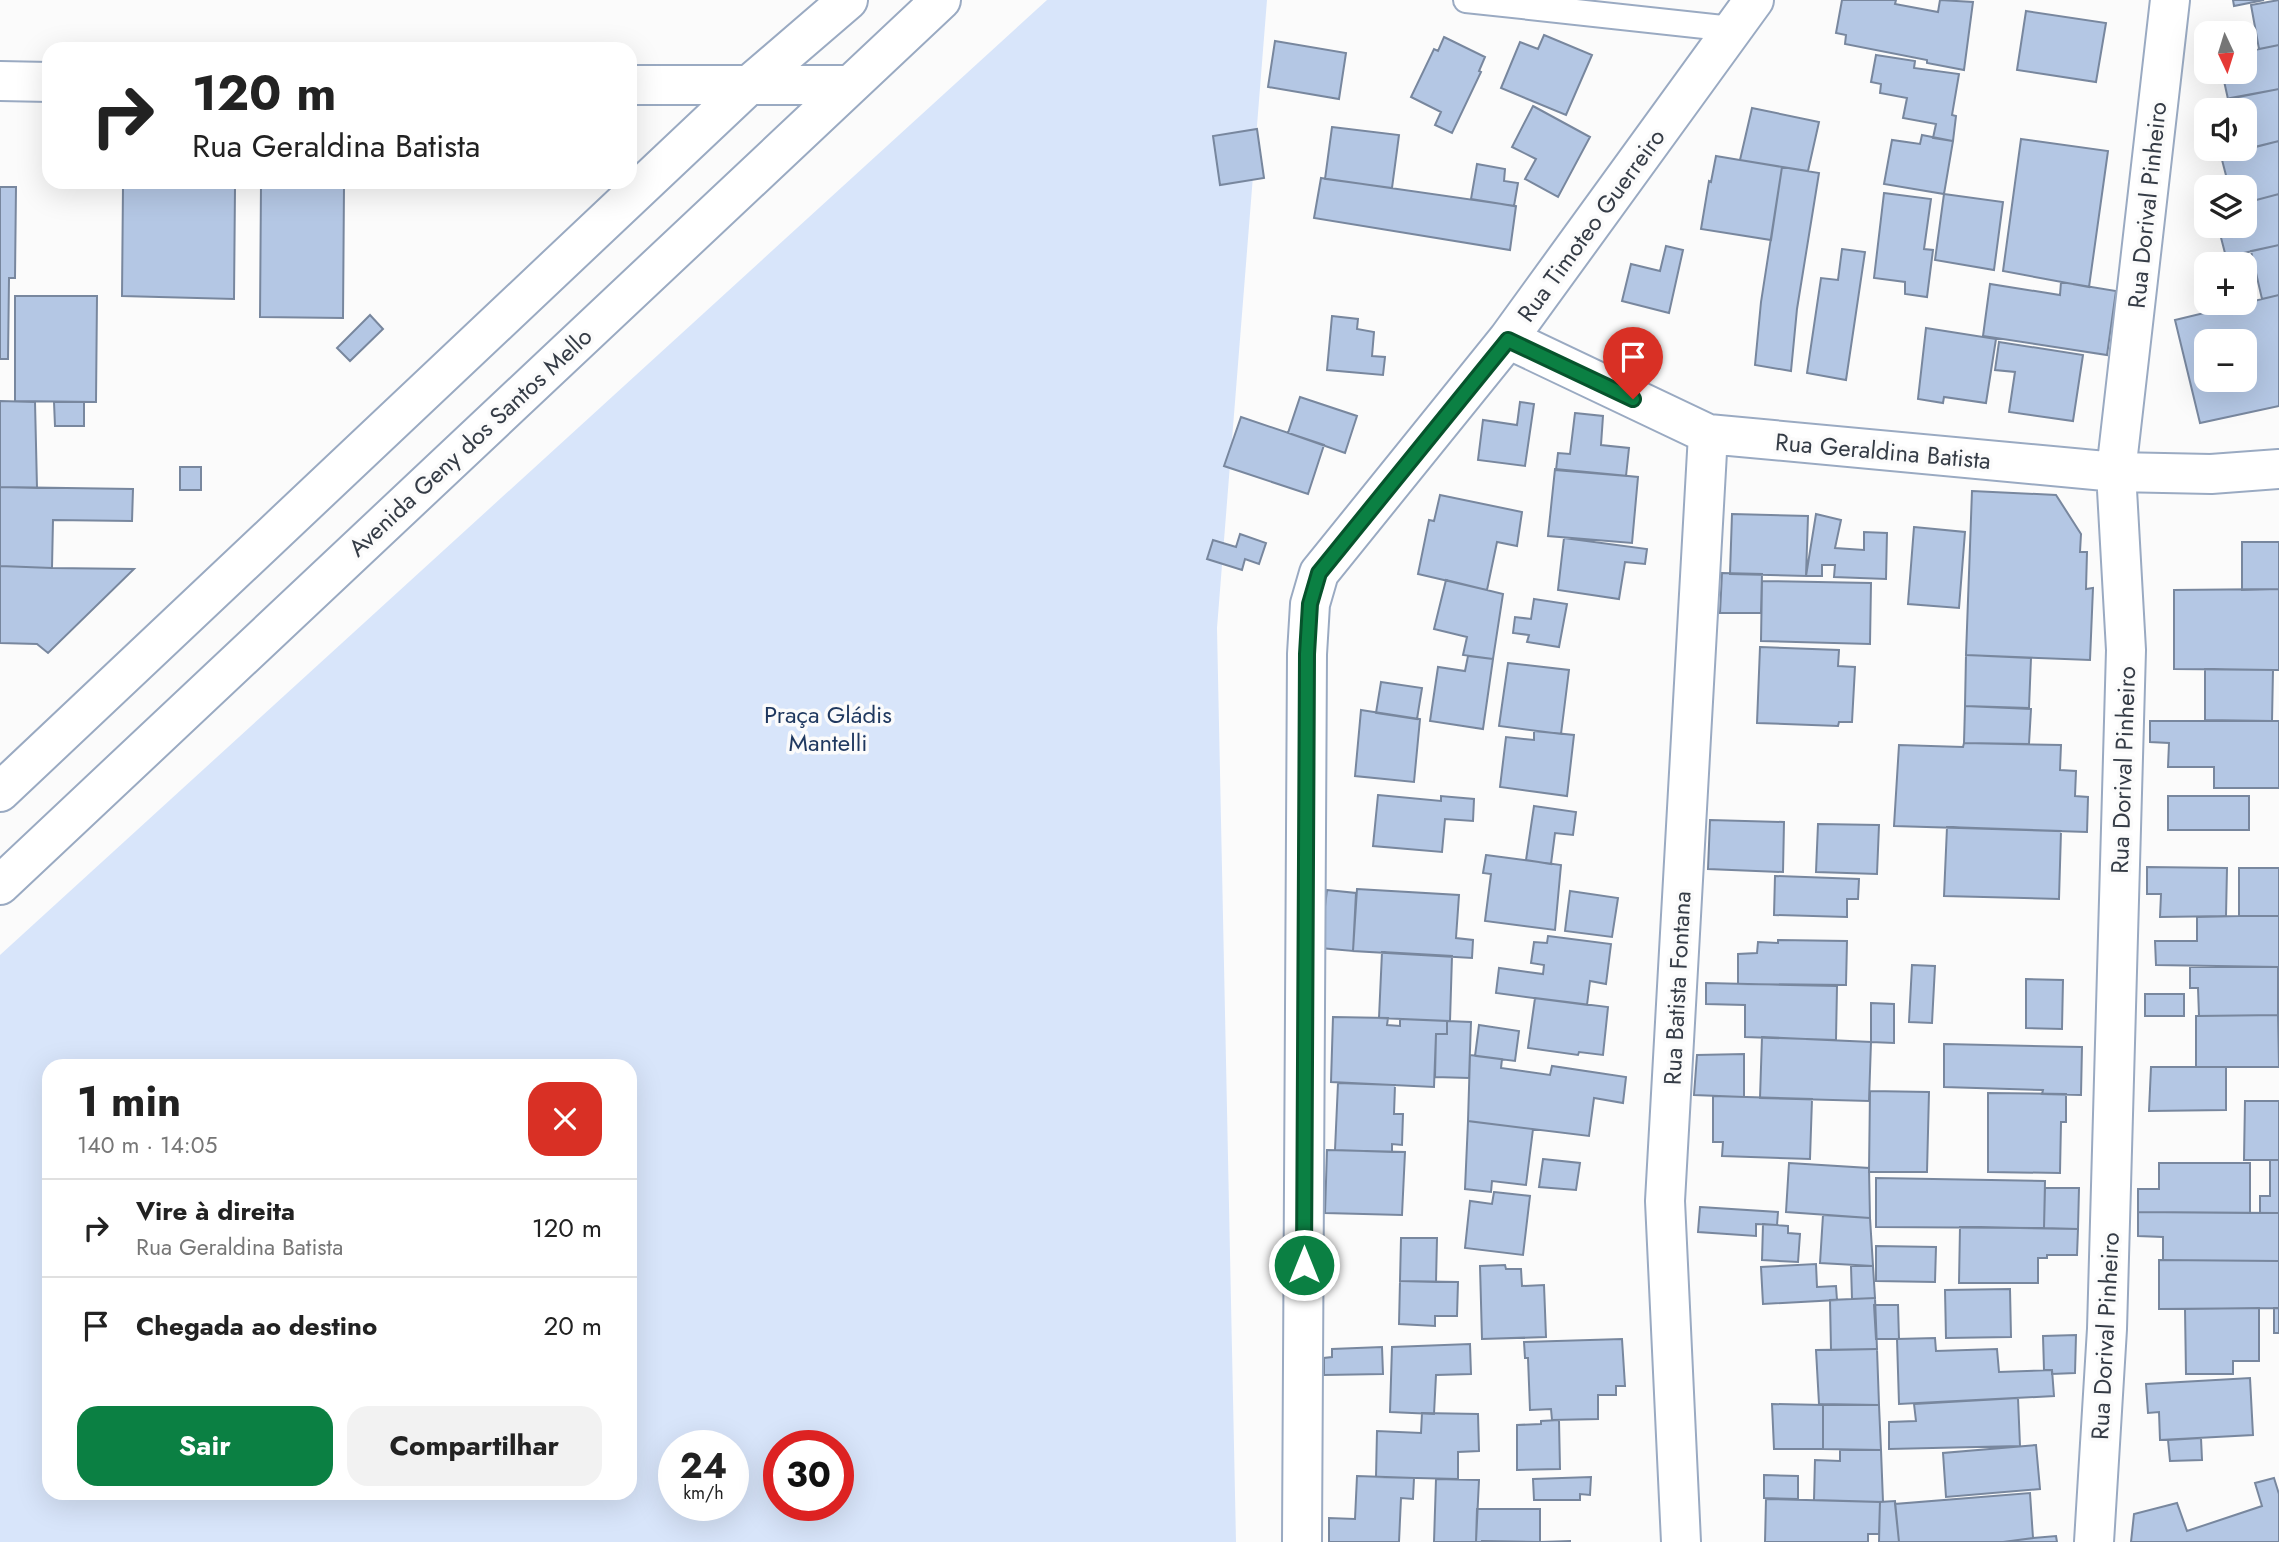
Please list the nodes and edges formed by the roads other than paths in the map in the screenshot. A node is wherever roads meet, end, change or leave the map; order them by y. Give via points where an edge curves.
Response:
1 (848, 0) edge
2 (941, 0) edge
3 (1466, 0) edge
4 (2170, 0) edge
5 (1743, 15) edge
6 (0, 81) edge
7 (42, 82) edge
8 (637, 85) edge
9 (849, 85) junction
10 (748, 86) junction
11 (1508, 340) junction
12 (1708, 435) junction
13 (2279, 469) edge
14 (2116, 472) junction
15 (0, 792) edge
16 (0, 885) edge
17 (1302, 1542) edge
18 (1681, 1542) edge
19 (2094, 1542) edge

1 - 10 street
2 - 9 street, Avenida Geny dos Santos Mello
3 - 5 lane
4 - 14 street, Rua Dorival Pinheiro
5 - 11 street, Rua Timoteo Guerreiro
6 - 7 street
8 - 10 street
9 - 10 street
9 - 16 street, Avenida Geny dos Santos Mello
10 - 15 street
11 - 12 street, Rua Geraldina Batista
11 - 17 street, Rua Timoteo Guerreiro via 1319,573 1310,604
12 - 14 street, Rua Geraldina Batista
12 - 18 street, Rua Batista Fontana via 1665,1201
13 - 14 street, Rua Geraldina Batista via 2211,474
14 - 19 street, Rua Dorival Pinheiro via 2126,650 2107,1315

